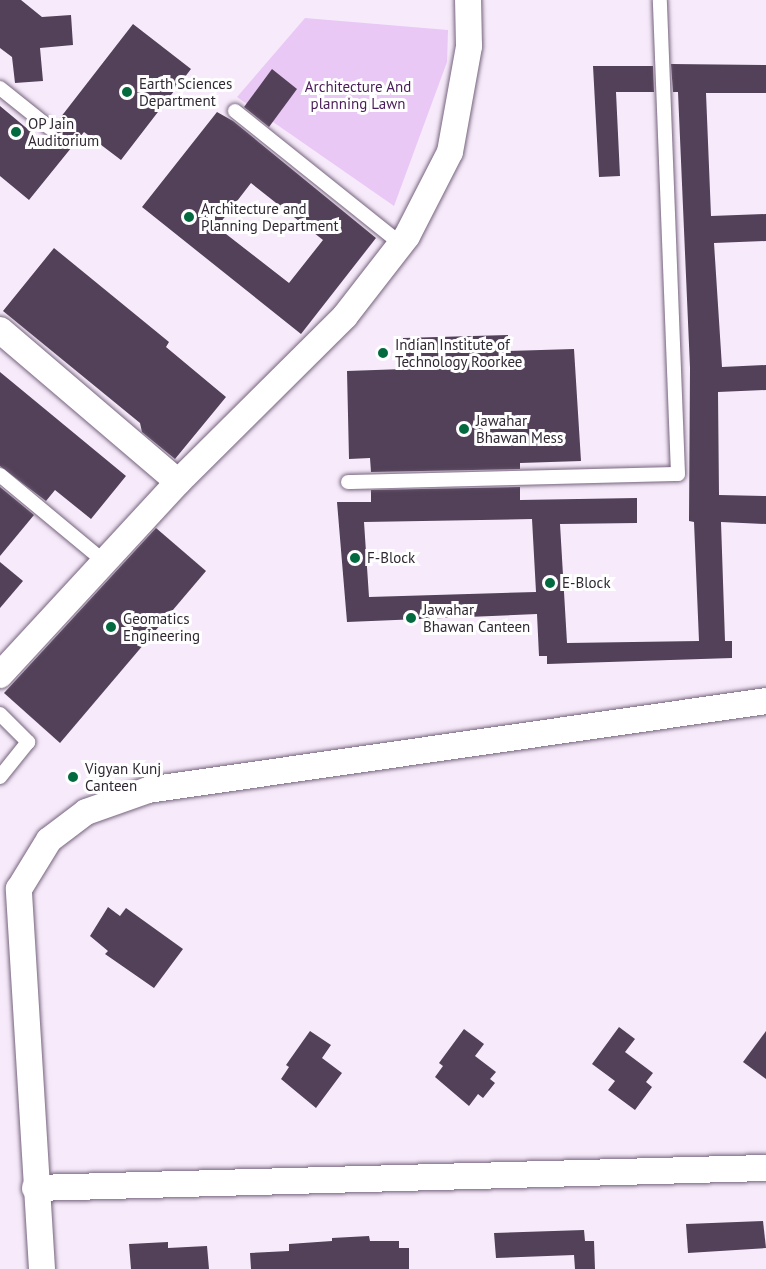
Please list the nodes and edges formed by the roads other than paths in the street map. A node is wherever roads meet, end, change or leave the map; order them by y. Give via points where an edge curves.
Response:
1 (468, 0) edge
2 (660, 0) edge
3 (0, 88) edge
4 (235, 111) dead end
5 (50, 128) dead end
6 (401, 244) junction
7 (0, 330) edge
8 (0, 475) edge
9 (178, 482) junction
10 (348, 482) dead end
11 (106, 563) junction
12 (0, 675) edge
13 (766, 701) edge
14 (0, 714) edge
15 (0, 777) edge
16 (766, 1168) edge
17 (35, 1188) junction
18 (42, 1269) edge

1 - 6 street via 469,46 450,152
2 - 10 lane via 678,474
3 - 5 lane
4 - 6 lane
6 - 9 street via 345,316
7 - 9 street
8 - 11 lane
9 - 11 street
11 - 12 street
13 - 17 street via 148,790 86,812 48,840 19,889
14 - 15 lane via 28,742
16 - 17 street
17 - 18 street

